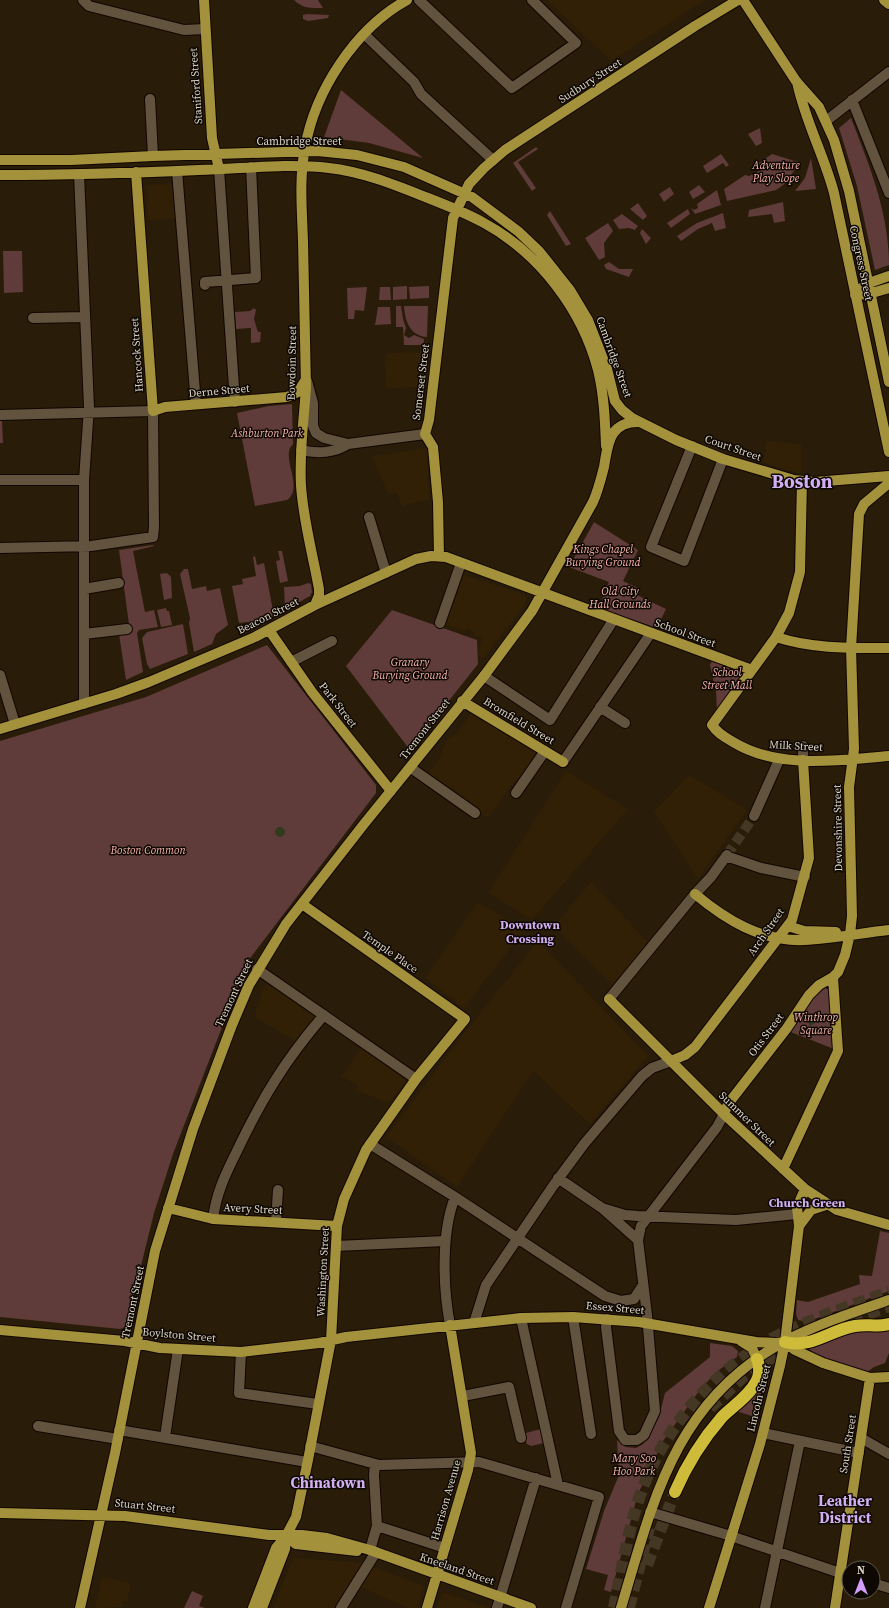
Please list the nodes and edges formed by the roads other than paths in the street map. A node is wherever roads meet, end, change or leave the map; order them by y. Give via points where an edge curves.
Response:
1 (83, 0) edge
2 (204, 0) edge
3 (407, 0) edge
4 (419, 0) edge
5 (532, 0) edge
6 (738, 0) edge
7 (743, 0) edge
8 (884, 0) edge
9 (889, 4) edge
10 (205, 29) junction
11 (364, 34) junction
12 (889, 72) edge
13 (796, 81) junction
14 (150, 99) dead end
15 (852, 100) junction
16 (826, 121) junction
17 (304, 151) junction
18 (214, 154) junction
19 (154, 156) junction
20 (0, 160) edge
21 (493, 160) junction
22 (302, 166) junction
23 (251, 168) junction
24 (219, 169) junction
25 (177, 171) junction
26 (136, 172) junction
27 (79, 174) junction
28 (0, 175) edge
29 (464, 193) junction
30 (889, 193) edge
31 (456, 210) junction
32 (889, 276) edge
33 (228, 280) junction
34 (868, 283) junction
35 (205, 285) dead end
36 (889, 288) edge
37 (870, 294) junction
38 (855, 295) junction
39 (85, 317) junction
40 (33, 318) dead end
41 (306, 377) junction
42 (889, 382) edge
43 (287, 397) junction
44 (235, 402) junction
45 (196, 404) junction
46 (303, 410) junction
47 (153, 411) junction
48 (89, 413) junction
49 (0, 415) edge
50 (640, 422) junction
51 (659, 430) joint
52 (425, 434) junction
53 (348, 444) junction
54 (692, 446) junction
55 (301, 450) junction
56 (889, 452) edge
57 (606, 454) junction
58 (723, 459) junction
59 (889, 476) edge
60 (0, 480) edge
61 (84, 480) junction
62 (802, 481) junction
63 (889, 483) edge
64 (369, 517) dead end
65 (85, 546) junction
66 (0, 548) edge
67 (439, 556) junction
68 (461, 563) junction
69 (386, 572) junction
70 (118, 584) dead end
71 (84, 589) junction
72 (543, 593) junction
73 (315, 605) junction
74 (614, 620) junction
75 (440, 623) dead end
76 (127, 629) dead end
77 (269, 630) junction
78 (651, 633) junction
79 (84, 634) junction
80 (776, 637) junction
81 (332, 641) dead end
82 (851, 648) junction
83 (889, 648) edge
84 (291, 662) junction
85 (752, 670) junction
86 (0, 675) edge
87 (484, 676) junction
88 (462, 701) junction
89 (84, 704) junction
90 (600, 707) junction
91 (625, 723) dead end
92 (14, 724) junction
93 (0, 729) edge
94 (803, 746) dead end
95 (545, 751) junction
96 (889, 756) edge
97 (852, 759) junction
98 (779, 760) junction
99 (803, 760) junction
100 (563, 762) joint
101 (410, 768) junction
102 (391, 791) junction
103 (516, 793) dead end
104 (475, 813) dead end
105 (754, 816) tunnel mouth
106 (805, 877) junction
107 (695, 894) junction
108 (302, 904) junction
109 (788, 926) junction
110 (889, 930) edge
111 (850, 934) junction
112 (778, 937) junction
113 (257, 969) junction
114 (834, 977) junction
115 (609, 999) joint
116 (324, 1016) junction
117 (465, 1019) joint
118 (672, 1061) junction
119 (416, 1080) junction
120 (724, 1114) junction
121 (370, 1144) junction
122 (783, 1169) junction
123 (558, 1178) junction
124 (805, 1189) junction
125 (278, 1190) dead end
126 (455, 1197) junction
127 (826, 1204) junction
128 (168, 1208) junction
129 (602, 1208) junction
130 (797, 1214) junction
131 (647, 1216) junction
132 (212, 1219) junction
133 (276, 1222) junction
134 (889, 1225) edge
135 (337, 1226) junction
136 (799, 1226) junction
137 (518, 1239) junction
138 (638, 1240) junction
139 (445, 1241) junction
140 (336, 1246) junction
141 (643, 1285) junction
142 (889, 1300) edge
143 (573, 1317) junction
144 (521, 1318) junction
145 (607, 1319) junction
146 (474, 1323) junction
147 (647, 1323) junction
148 (889, 1324) edge
149 (450, 1325) junction
150 (0, 1330) edge
151 (735, 1338) junction
152 (331, 1340) junction
153 (785, 1342) junction
154 (136, 1343) junction
155 (178, 1349) junction
156 (241, 1352) junction
157 (758, 1359) junction
158 (889, 1377) edge
159 (870, 1378) junction
160 (463, 1396) junction
161 (318, 1404) junction
162 (38, 1426) dead end
163 (763, 1433) junction
164 (118, 1434) junction
165 (590, 1434) dead end
166 (165, 1437) junction
167 (521, 1438) dead end
168 (861, 1438) junction
169 (800, 1441) junction
170 (310, 1446) junction
171 (858, 1453) junction
172 (889, 1454) edge
173 (307, 1462) junction
174 (470, 1462) junction
175 (375, 1464) junction
176 (536, 1478) junction
177 (558, 1485) junction
178 (675, 1492) tunnel mouth
179 (650, 1512) junction
180 (0, 1513) edge
181 (100, 1514) junction
182 (377, 1526) junction
183 (286, 1536) junction
184 (731, 1536) junction
185 (445, 1548) junction
186 (373, 1551) junction
187 (776, 1552) junction
188 (847, 1560) edge
189 (841, 1573) edge
190 (437, 1575) junction
191 (841, 1588) edge
192 (501, 1597) junction
193 (80, 1608) edge
194 (253, 1608) edge
195 (262, 1608) edge
196 (341, 1608) edge
197 (427, 1608) edge
198 (498, 1608) edge
199 (530, 1608) edge
200 (566, 1608) edge
201 (621, 1608) edge
202 (709, 1608) edge
203 (765, 1608) edge
204 (835, 1608) edge

1 - 10 street via 89,6 184,30
2 - 10 main road, Staniford Street
3 - 11 main road, Bowdoin Street
4 - 5 street via 512,88 576,43
6 - 21 main road, Sudbury Street
7 - 13 main road, Congress Street
8 - 9 main road
10 - 18 main road, Staniford Street
11 - 17 main road, Bowdoin Street via 342,62 327,87 309,129
11 - 21 street via 414,82 421,94
12 - 15 street
13 - 16 main road, Congress Street via 816,102
13 - 38 main road, Congress Street via 801,102 822,152 830,179
14 - 19 street
15 - 16 street
15 - 30 street
16 - 34 main road, Congress Street via 845,177
17 - 18 main road, Cambridge Street
17 - 22 main road, Bowdoin Street
17 - 29 main road, Cambridge Street via 347,153 377,159 412,170
18 - 19 main road, Cambridge Street
18 - 24 main road, Staniford Street
19 - 20 main road, Cambridge Street
21 - 29 main road, Sudbury Street via 474,178
22 - 23 main road, Cambridge Street
22 - 31 main road, Cambridge Street via 330,168 370,176
22 - 41 main road, Bowdoin Street
23 - 24 main road, Cambridge Street
23 - 33 street via 256,278
24 - 25 main road, Cambridge Street
24 - 33 street
25 - 26 main road, Cambridge Street
25 - 45 street
26 - 27 main road, Cambridge Street
26 - 47 main road, Hancock Street
27 - 28 main road, Cambridge Street
27 - 39 street
29 - 31 main road, Somerset Street
29 - 50 main road, Cambridge Street via 523,235 561,277 591,327 607,369 615,401 626,414
31 - 52 main road, Somerset Street via 451,229 429,420
31 - 57 main road, Cambridge Street via 484,223 522,249 545,271 570,305 584,331 598,370 604,405
32 - 34 main road
33 - 35 street via 205,282
33 - 44 street
34 - 37 main road, Congress Street
34 - 38 main road
36 - 37 main road
37 - 38 main road
37 - 42 main road, Congress Street
38 - 56 main road, Congress Street
39 - 40 street
39 - 48 street
41 - 43 main road via 298,392
41 - 46 main road, Bowdoin Street
41 - 53 street via 314,403 313,426 316,433 324,438
43 - 44 main road, Derne Street
43 - 46 main road via 298,401
44 - 45 main road, Derne Street
45 - 47 main road, Derne Street via 165,407
46 - 55 main road, Bowdoin Street
47 - 48 street
47 - 65 street, Hancock Street via 153,537
48 - 49 street
48 - 61 street
50 - 51 main road, Cambridge Street
50 - 57 main road via 625,424 616,430 610,438
51 - 54 main road, Court Street
52 - 53 street
52 - 67 main road, Somerset Street via 433,447
53 - 55 street via 340,450
54 - 58 main road, Court Street
54 - 58 street via 651,547 684,561
55 - 73 main road, Bowdoin Street via 302,498 319,588
57 - 72 main road, Tremont Street via 593,502
58 - 62 main road, Court Street
59 - 62 main road, Court Street
60 - 61 street
61 - 65 street
62 - 80 main road via 800,572 789,613
63 - 82 main road, Devonshire Street via 864,504 859,512
64 - 69 street
65 - 66 street
65 - 71 street
67 - 68 main road, Beacon Street
67 - 69 main road, Beacon Street via 416,559
68 - 72 main road, Beacon Street
68 - 75 street
69 - 73 main road, Beacon Street
70 - 71 street
71 - 79 street
72 - 74 main road, School Street
72 - 87 main road, Tremont Street
73 - 77 main road, Beacon Street
74 - 78 main road, School Street
74 - 87 street via 550,720
76 - 79 street
77 - 84 main road, Park Street
77 - 89 main road, Beacon Street via 132,688
78 - 85 main road, School Street
78 - 90 street
79 - 89 street
80 - 82 main road via 796,644
80 - 85 main road
81 - 84 street
82 - 83 main road
82 - 97 main road, Devonshire Street via 854,749
84 - 102 main road, Park Street
85 - 98 main road, Milk Street via 712,725 717,733 746,750
86 - 92 street
87 - 88 main road, Tremont Street
88 - 95 main road, Bromfield Street
88 - 101 main road, Tremont Street
89 - 92 main road, Beacon Street
90 - 91 street
90 - 100 street
92 - 93 main road, Beacon Street
94 - 99 street
95 - 100 main road, Bromfield Street
95 - 103 street
96 - 97 main road, Milk Street
97 - 99 main road, Milk Street
97 - 111 main road, Devonshire Street via 849,787 852,916
98 - 99 main road, Milk Street
98 - 105 street
99 - 106 main road, Arch Street via 809,849
101 - 102 main road, Tremont Street
101 - 104 street
102 - 108 main road, Tremont Street
106 - 107 street via 761,868 727,856
106 - 109 main road, Arch Street via 796,910
107 - 112 main road via 741,926
107 - 115 street
108 - 113 main road, Tremont Street
108 - 117 main road, Temple Place
109 - 111 main road via 804,931
109 - 112 main road, Arch Street
110 - 111 main road
111 - 112 main road via 836,938 804,940
111 - 114 main road, Devonshire Street via 845,955
112 - 118 main road, Arch Street via 694,1048 685,1056
113 - 116 street
113 - 128 main road, Tremont Street via 229,1032 193,1129
114 - 120 main road, Otis Street via 819,985 809,995 787,1028 728,1104
114 - 122 main road via 838,1050
115 - 118 main road, Summer Street
116 - 119 street
116 - 132 street via 282,1068 254,1114 219,1188
117 - 119 main road, Washington Street
118 - 120 main road, Summer Street
118 - 123 street via 652,1068 642,1076
119 - 121 main road, Washington Street
120 - 122 main road, Summer Street
120 - 131 street via 717,1127
121 - 126 street
121 - 135 main road, Washington Street via 349,1187
122 - 124 main road, Summer Street
123 - 129 street
123 - 137 street
124 - 127 main road, Summer Street
124 - 130 main road, Lincoln Street via 798,1201
125 - 133 street
126 - 137 street
126 - 139 street via 448,1217
127 - 134 main road, Summer Street via 845,1213
127 - 136 main road via 811,1210
128 - 132 main road, Avery Street
128 - 154 main road, Tremont Street via 155,1251
129 - 131 street
129 - 138 street
130 - 131 street via 736,1220
130 - 136 main road, Lincoln Street
131 - 138 street via 641,1226
132 - 133 main road, Avery Street
133 - 135 main road, Avery Street
135 - 140 main road, Washington Street
136 - 153 main road, Lincoln Street
137 - 141 street via 611,1299 634,1299
137 - 146 street via 486,1285
138 - 141 street
139 - 140 street
139 - 149 street
140 - 152 main road, Washington Street
141 - 147 street
142 - 153 main road
143 - 144 main road, Essex Street
143 - 145 main road, Essex Street
143 - 165 street
144 - 146 main road, Essex Street
144 - 177 street
145 - 147 main road, Essex Street
145 - 147 street via 619,1431 625,1440 634,1441 642,1437 655,1414
146 - 149 main road, Essex Street
147 - 151 main road, Essex Street
148 - 153 highway via 852,1327 804,1343
149 - 152 main road, Essex Street
149 - 160 main road, Harrison Avenue
150 - 154 main road, Boylston Street
151 - 153 main road, Essex Street via 768,1343
151 - 157 main road via 749,1346
152 - 156 main road, Boylston Street
152 - 161 main road, Washington Street
153 - 157 main road
153 - 159 main road via 810,1358
153 - 163 main road, Lincoln Street
154 - 155 main road, Boylston Street
154 - 164 main road, Tremont Street
155 - 156 main road, Boylston Street
155 - 166 street
156 - 161 street via 239,1393
157 - 178 highway via 756,1382 702,1442
157 - 179 main road via 727,1384 694,1422 668,1467
158 - 159 main road
159 - 168 main road, South Street
160 - 167 street via 508,1387
160 - 174 main road, Harrison Avenue via 471,1450
161 - 170 main road, Washington Street
162 - 164 street
163 - 169 street
163 - 184 main road, Lincoln Street
164 - 166 street
164 - 181 main road, Tremont Street
166 - 173 street
168 - 171 main road, South Street
168 - 172 street
169 - 171 street
169 - 187 street
170 - 173 main road, Washington Street
170 - 175 street
171 - 188 main road, South Street
173 - 183 main road, Washington Street via 296,1517
174 - 175 street
174 - 176 street
174 - 185 main road, Harrison Avenue
175 - 182 street
176 - 177 street
176 - 192 street
177 - 200 street via 599,1497
179 - 184 street
179 - 201 main road
180 - 181 main road, Stuart Street
181 - 183 main road, Stuart Street via 153,1518
181 - 193 main road, Tremont Street
182 - 185 street
182 - 186 street
183 - 186 main road, Kneeland Street via 296,1544
183 - 194 main road, Washington Street via 276,1548
183 - 195 main road, Washington Street via 285,1549
184 - 187 street
184 - 202 main road, Lincoln Street
185 - 190 main road, Harrison Avenue
186 - 190 main road, Kneeland Street
186 - 196 street
187 - 189 street
187 - 203 street
190 - 192 main road, Kneeland Street
190 - 197 main road, Harrison Avenue
191 - 204 main road, South Street
192 - 198 street
192 - 199 main road, Kneeland Street

